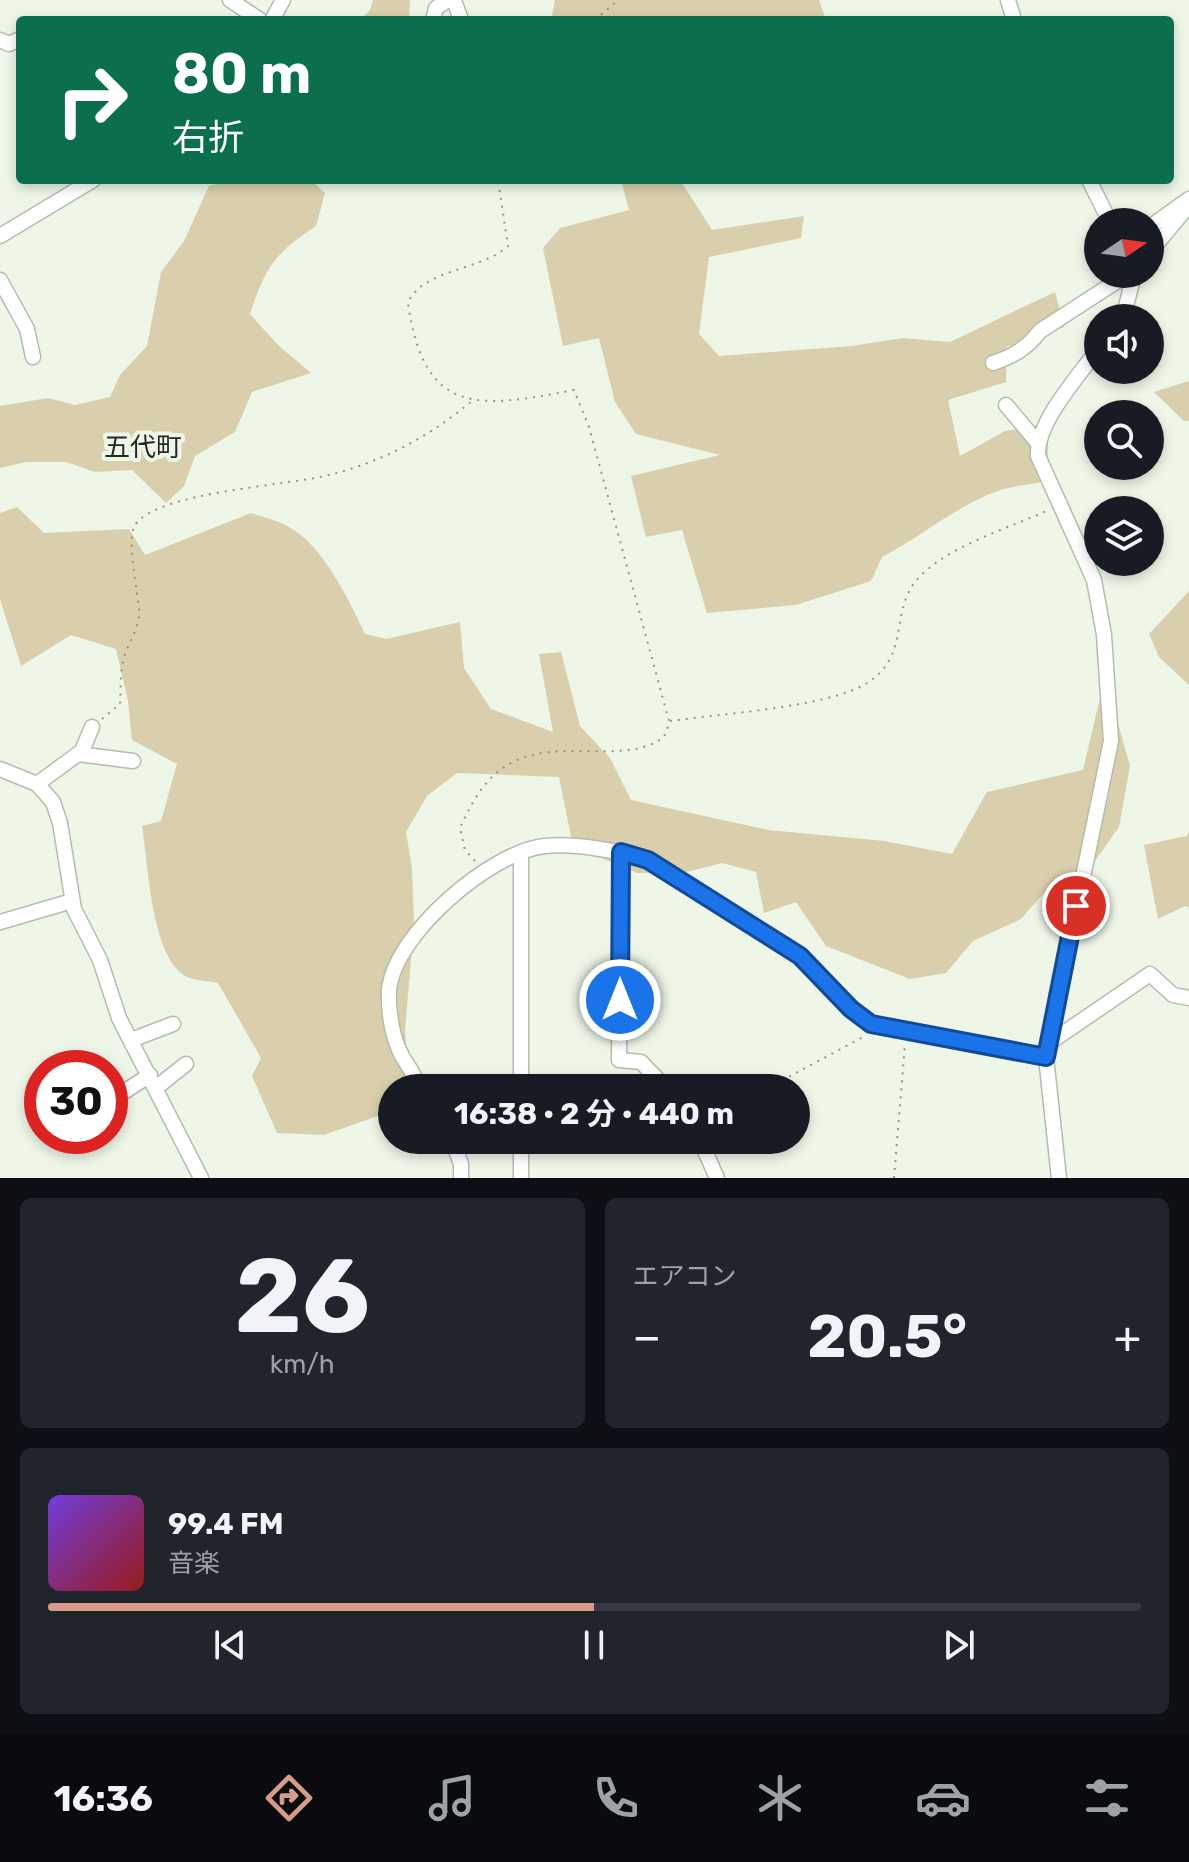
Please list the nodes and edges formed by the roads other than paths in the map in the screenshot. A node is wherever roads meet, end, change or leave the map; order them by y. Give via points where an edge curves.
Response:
1 (230, 0) edge
2 (453, 0) edge
3 (254, 16) edge
4 (434, 16) edge
5 (86, 184) edge
6 (1091, 184) edge
7 (1188, 206) edge
8 (1103, 208) edge
9 (1164, 219) edge
10 (1164, 235) edge
11 (0, 236) edge
12 (0, 280) edge
13 (1106, 288) edge
14 (33, 357) dead end
15 (993, 363) dead end
16 (1084, 369) edge
17 (1006, 405) dead end
18 (1037, 442) junction
19 (92, 727) road end
20 (78, 754) junction
21 (133, 761) dead end
22 (0, 769) edge
23 (37, 784) junction
24 (621, 852) junction
25 (521, 854) junction
26 (72, 901) junction
27 (0, 922) edge
28 (1189, 998) edge
29 (173, 1024) dead end
30 (131, 1040) junction
31 (1048, 1050) junction
32 (186, 1064) dead end
33 (412, 1074) edge
34 (521, 1074) edge
35 (653, 1074) edge
36 (154, 1081) junction
37 (128, 1093) edge
38 (457, 1154) edge
39 (521, 1154) edge
40 (706, 1154) edge
41 (201, 1178) edge
42 (461, 1178) edge
43 (521, 1178) edge
44 (717, 1178) edge
45 (1059, 1178) edge

1 - 3 street
2 - 4 street via 436,8
5 - 11 street
6 - 8 street
7 - 9 street
7 - 10 street
12 - 14 street via 27,329
13 - 15 street via 1040,331 1015,355
16 - 18 street
17 - 18 street
18 - 31 street via 1038,456 1094,580 1104,635 1111,741
19 - 20 street
20 - 21 street
20 - 23 street
22 - 23 street
23 - 26 street via 53,802 60,823
24 - 25 street via 544,846
24 - 31 street via 648,860 800,956 871,1024
24 - 35 street via 619,1060 641,1062
25 - 33 street via 440,905 395,965 389,989 391,1024
25 - 34 street
26 - 27 street
26 - 30 street
28 - 31 street via 1173,995 1150,974
29 - 30 street
30 - 36 street
31 - 45 street
32 - 36 street
36 - 37 street
36 - 41 street
38 - 42 street
39 - 43 street
40 - 44 street

